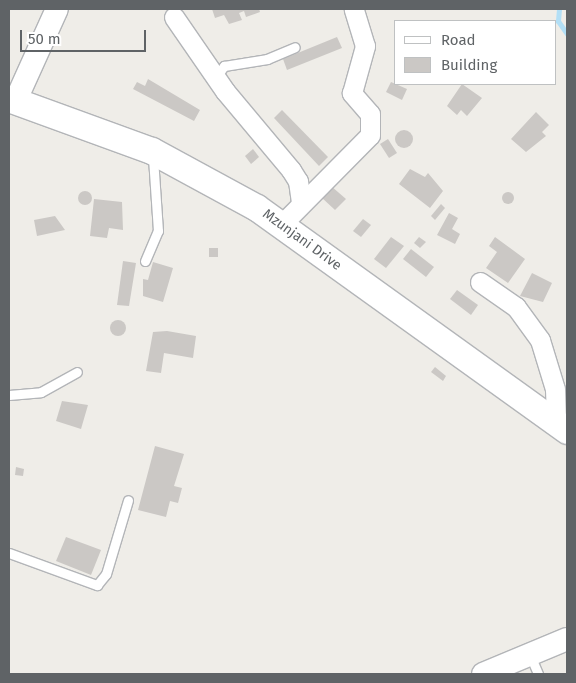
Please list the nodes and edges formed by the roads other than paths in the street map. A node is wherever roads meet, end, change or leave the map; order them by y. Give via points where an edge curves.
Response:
1 (57, 9) edge
2 (354, 9) edge
3 (174, 17) dead end
4 (295, 46) dead end
5 (216, 77) junction
6 (11, 106) edge
7 (152, 151) junction
8 (301, 203) junction
9 (282, 224) junction
10 (145, 261) dead end
11 (480, 282) dead end
12 (77, 372) dead end
13 (9, 394) edge
14 (561, 427) edge
15 (128, 500) dead end
16 (9, 553) edge
17 (567, 638) edge
18 (534, 664) edge
19 (483, 674) edge

1 - 6 street
2 - 8 street via 365,46 352,93 370,114 372,129 359,150
3 - 5 street
4 - 5 lane via 267,59 224,66
5 - 8 street via 291,170 298,181
6 - 7 main road, Mzunjani Drive
7 - 9 main road, Mzunjani Drive
7 - 10 lane via 158,231
8 - 9 street
9 - 14 main road, Mzunjani Drive
11 - 14 street via 516,307 540,340 555,389
12 - 13 lane via 41,392
15 - 16 lane via 106,574 97,585
17 - 18 street
18 - 19 street

